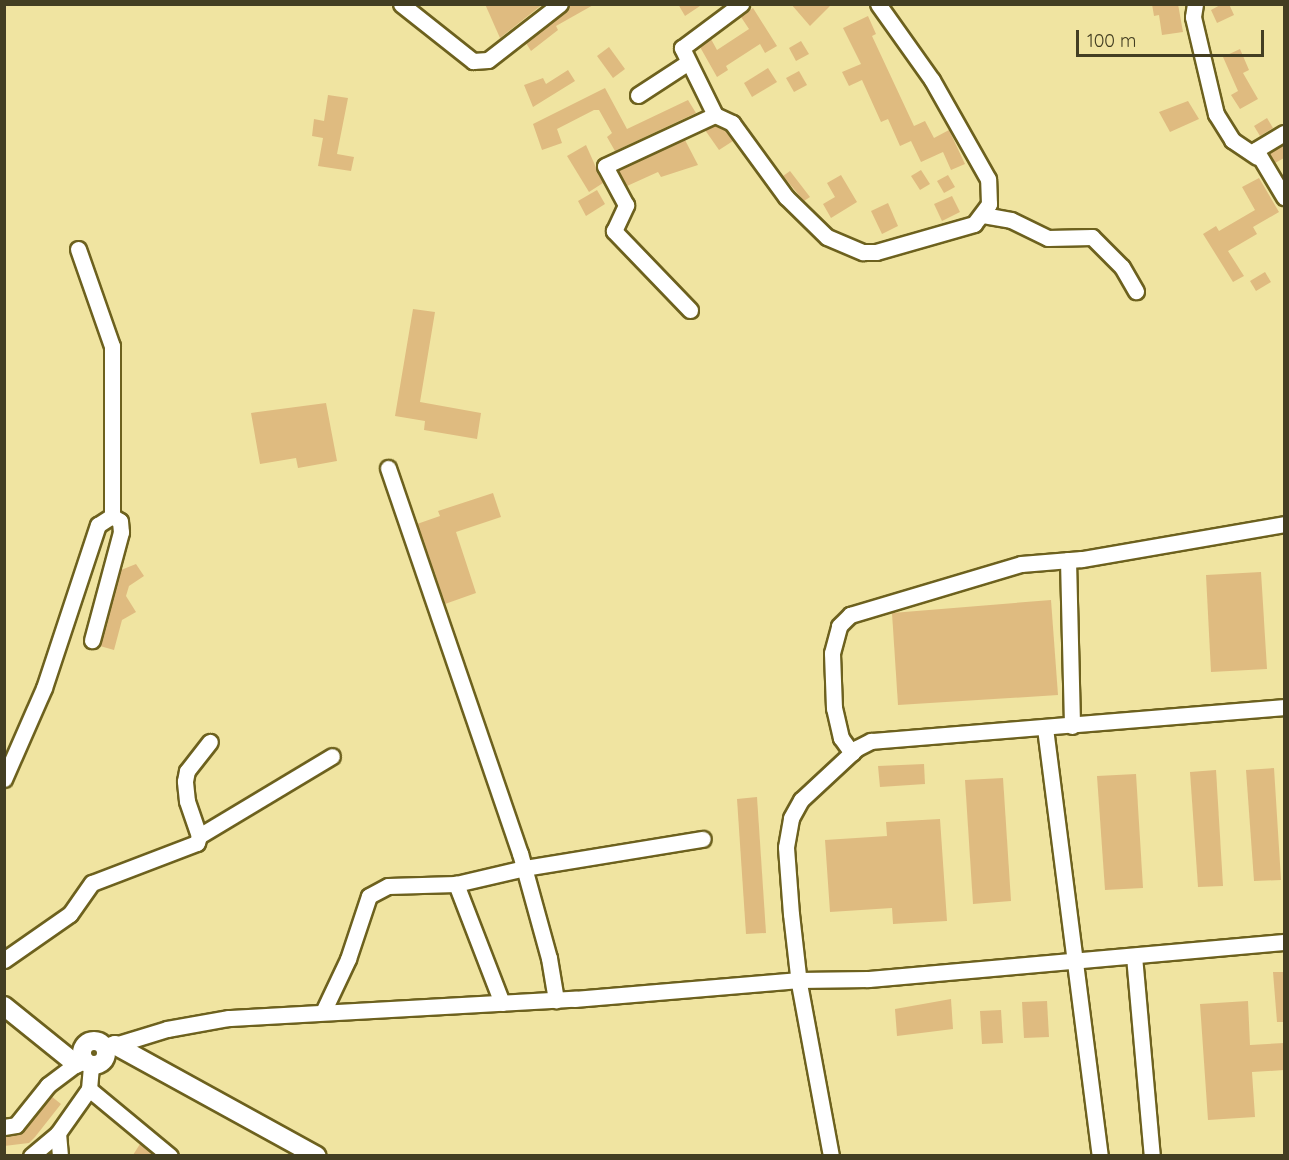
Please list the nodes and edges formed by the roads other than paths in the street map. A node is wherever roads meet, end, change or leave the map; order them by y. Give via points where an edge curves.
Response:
1 (401, 4) edge
2 (560, 4) edge
3 (741, 4) edge
4 (878, 4) edge
5 (1195, 4) edge
6 (687, 63) junction
7 (638, 95) dead end
8 (715, 115) junction
9 (1284, 133) edge
10 (1257, 156) junction
11 (1284, 196) edge
12 (983, 215) junction
13 (78, 249) dead end
14 (1136, 291) dead end
15 (690, 310) dead end
16 (388, 468) dead end
17 (112, 516) junction
18 (1284, 524) edge
19 (1068, 560) junction
20 (92, 640) dead end
21 (1284, 708) edge
22 (1072, 726) junction
23 (1045, 728) junction
24 (210, 742) dead end
25 (852, 753) junction
26 (332, 756) dead end
27 (4, 779) edge
28 (199, 836) junction
29 (703, 839) dead end
30 (525, 868) junction
31 (456, 884) junction
32 (1284, 942) edge
33 (1134, 956) junction
34 (4, 960) edge
35 (1075, 961) junction
36 (799, 980) junction
37 (556, 1000) junction
38 (502, 1003) junction
39 (4, 1006) edge
40 (323, 1012) junction
41 (110, 1046) junction
42 (84, 1063) junction
43 (89, 1089) junction
44 (4, 1127) edge
45 (58, 1133) junction
46 (31, 1155) edge
47 (60, 1155) edge
48 (170, 1155) edge
49 (317, 1155) edge
50 (831, 1155) edge
51 (1100, 1155) edge
52 (1152, 1155) edge

1 - 2 street via 473,62 488,60
3 - 6 street via 682,48
4 - 12 street via 932,80 988,179 989,204
5 - 10 street via 1193,17 1216,114 1232,140
6 - 7 street
6 - 8 street
8 - 12 street via 732,123 786,197 827,237 863,252 974,224
8 - 15 street via 605,166 626,205 614,231
9 - 10 street via 1256,150
10 - 11 street
12 - 14 street via 1011,220 1048,238 1092,237 1122,267
13 - 17 street via 112,346
16 - 30 street
17 - 20 street via 120,521 121,532
17 - 27 street via 98,525 44,688
18 - 19 street
19 - 22 street
19 - 25 street via 1021,564 850,615 839,626 832,653 834,708 841,738
21 - 22 street
22 - 23 street
23 - 25 street via 871,741
23 - 35 street
24 - 28 street via 187,771 185,781
25 - 36 street via 801,800 791,818 786,847
26 - 28 street
28 - 34 street via 191,847 92,883 70,915
29 - 30 street
30 - 31 street
30 - 37 street
31 - 38 street
31 - 40 street via 388,886 369,896 348,959
32 - 33 street
33 - 35 street
33 - 52 street
35 - 36 street via 868,979
35 - 51 street
36 - 37 street
36 - 50 street
37 - 38 street
38 - 40 street
39 - 42 street
40 - 41 street via 229,1018 167,1029
41 - 42 street via 88,1042 83,1048
41 - 49 street
42 - 43 street
42 - 44 street via 48,1085 16,1125
43 - 45 street
43 - 48 street
45 - 46 street
45 - 47 street

